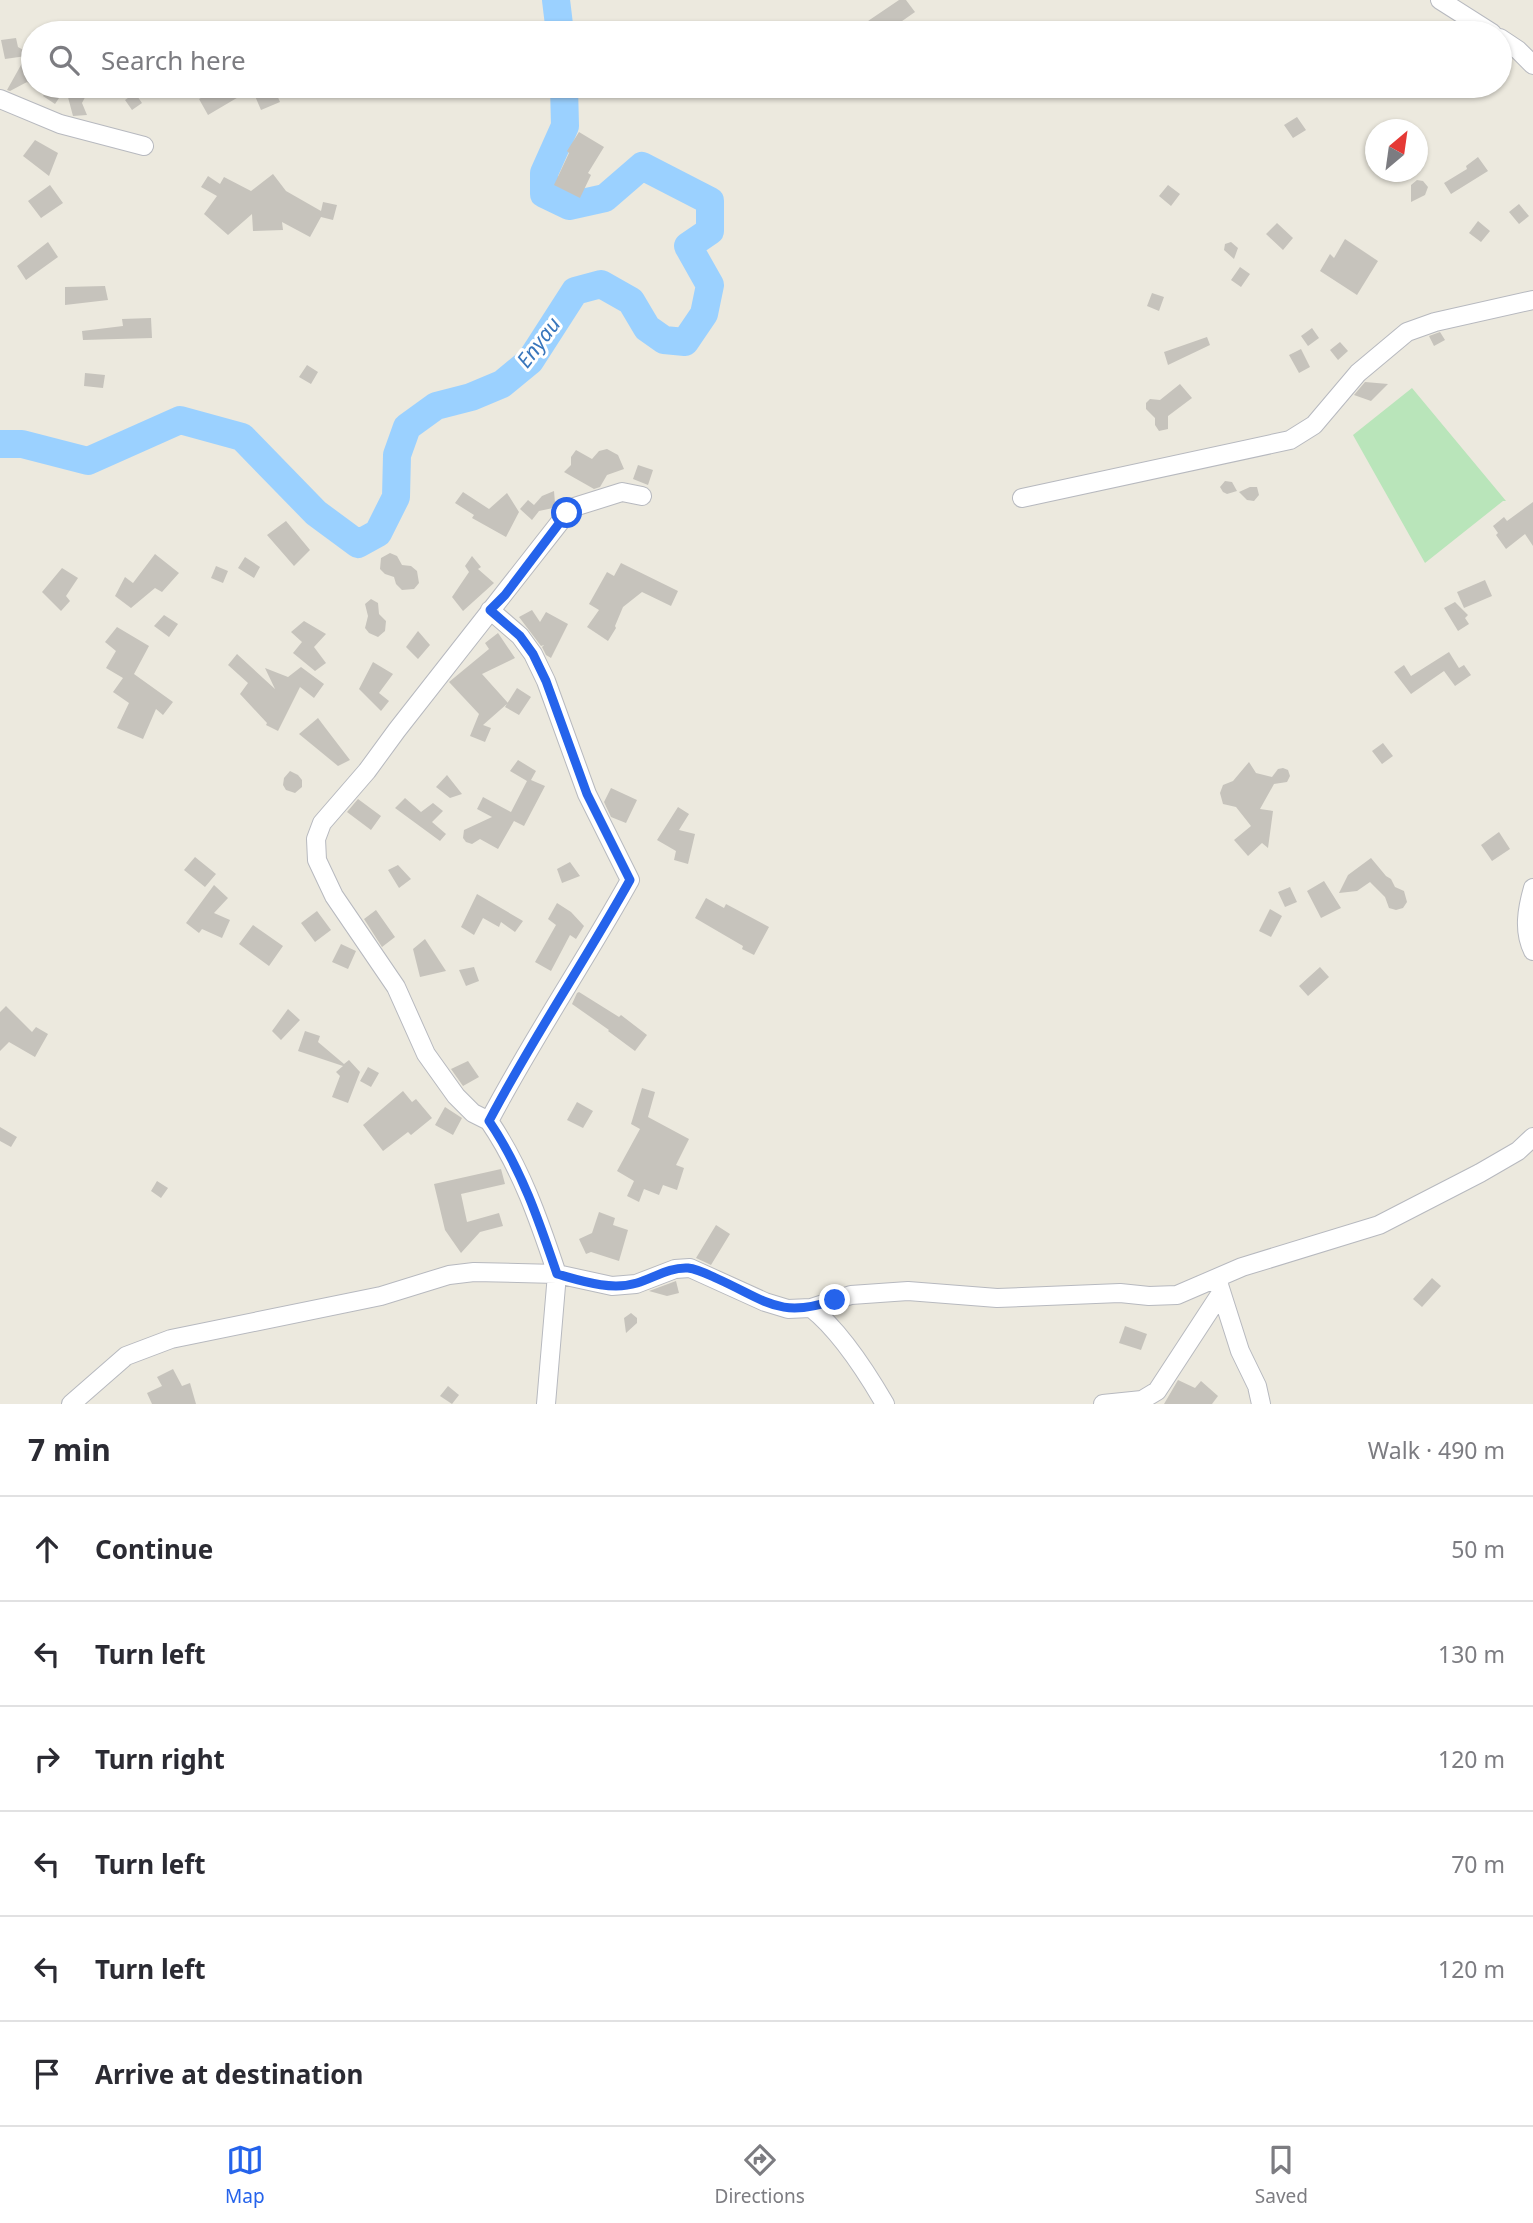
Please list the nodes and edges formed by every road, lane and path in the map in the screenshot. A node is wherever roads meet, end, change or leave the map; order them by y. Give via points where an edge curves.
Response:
1 (1440, 0) edge
2 (1473, 21) edge
3 (1512, 46) edge
4 (1533, 65) edge
5 (0, 99) edge
6 (144, 146) dead end
7 (1533, 300) edge
8 (642, 496) dead end
9 (1022, 498) dead end
10 (490, 610) junction
11 (1533, 888) edge
12 (1533, 951) edge
13 (489, 1121) junction
14 (1533, 1137) edge
15 (557, 1274) junction
16 (1219, 1286) junction
17 (811, 1308) junction
18 (71, 1404) edge
19 (546, 1404) edge
20 (885, 1404) edge
21 (1103, 1404) edge
22 (1261, 1404) edge

1 - 2 street
3 - 4 street
5 - 6 street via 60,124
7 - 9 street via 1407,332 1358,373 1314,425 1290,440
8 - 10 street via 622,492 572,508
10 - 13 street via 533,654 587,794 630,880
10 - 13 street via 322,823 316,839 317,860 334,896 396,987 426,1054 456,1096
11 - 12 street via 1527,911
13 - 15 street via 508,1148
14 - 16 street via 1480,1173 1379,1225 1242,1267
15 - 17 street via 612,1286 690,1268 776,1306
15 - 18 street via 449,1275 381,1296 171,1339 126,1356
15 - 19 street
16 - 17 street via 1149,1296 997,1298 908,1291 850,1295
16 - 21 street via 1157,1391 1142,1399
16 - 22 street
17 - 20 street via 834,1330

